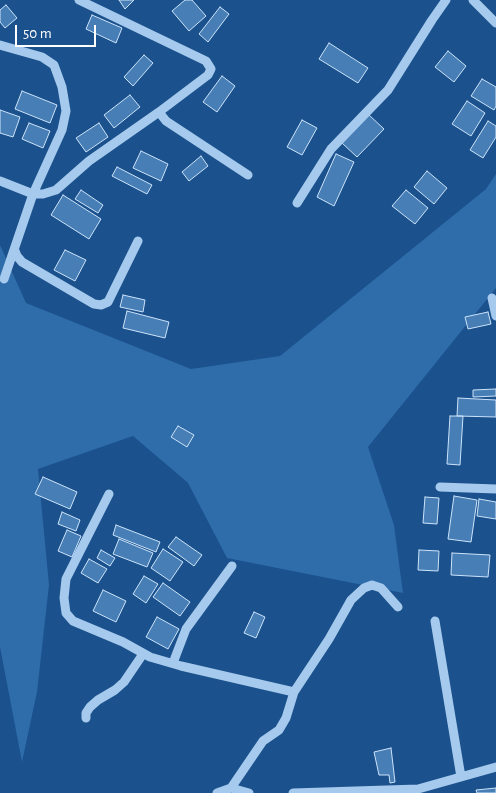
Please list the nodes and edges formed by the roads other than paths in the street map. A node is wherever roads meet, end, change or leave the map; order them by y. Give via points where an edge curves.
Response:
1 (79, 0) edge
2 (446, 0) edge
3 (473, 0) edge
4 (496, 23) edge
5 (0, 45) edge
6 (159, 112) junction
7 (248, 175) dead end
8 (0, 181) edge
9 (33, 194) junction
10 (296, 203) dead end
11 (138, 241) dead end
12 (14, 251) junction
13 (4, 279) dead end
14 (492, 298) dead end
15 (496, 316) edge
16 (440, 488) dead end
17 (496, 489) edge
18 (109, 494) dead end
19 (232, 566) dead end
20 (398, 606) dead end
21 (435, 621) dead end
22 (143, 654) junction
23 (173, 663) junction
24 (294, 692) junction
25 (86, 718) dead end
26 (496, 767) edge
27 (461, 776) junction
28 (231, 788) junction
29 (402, 792) edge
30 (217, 793) edge
31 (249, 793) edge
32 (293, 793) edge

1 - 6 street via 206,61 211,70 208,76
2 - 10 street via 388,90 331,149
3 - 4 street
5 - 9 street via 42,57 54,65 62,87 66,111 62,130
6 - 7 street via 166,121
6 - 9 street via 89,161 56,190
8 - 9 street
9 - 12 street
11 - 12 street via 108,302 101,305 22,262
12 - 13 street
14 - 15 street
16 - 17 street
18 - 22 street via 66,579 66,613 73,620
19 - 23 street via 186,629
20 - 24 street via 381,588 372,585 364,588 351,600
21 - 27 street
22 - 23 street
22 - 25 street via 124,682 90,706
23 - 24 street
24 - 28 street via 279,730 263,740
26 - 27 street
27 - 29 street
28 - 30 street
28 - 31 street
29 - 32 street

